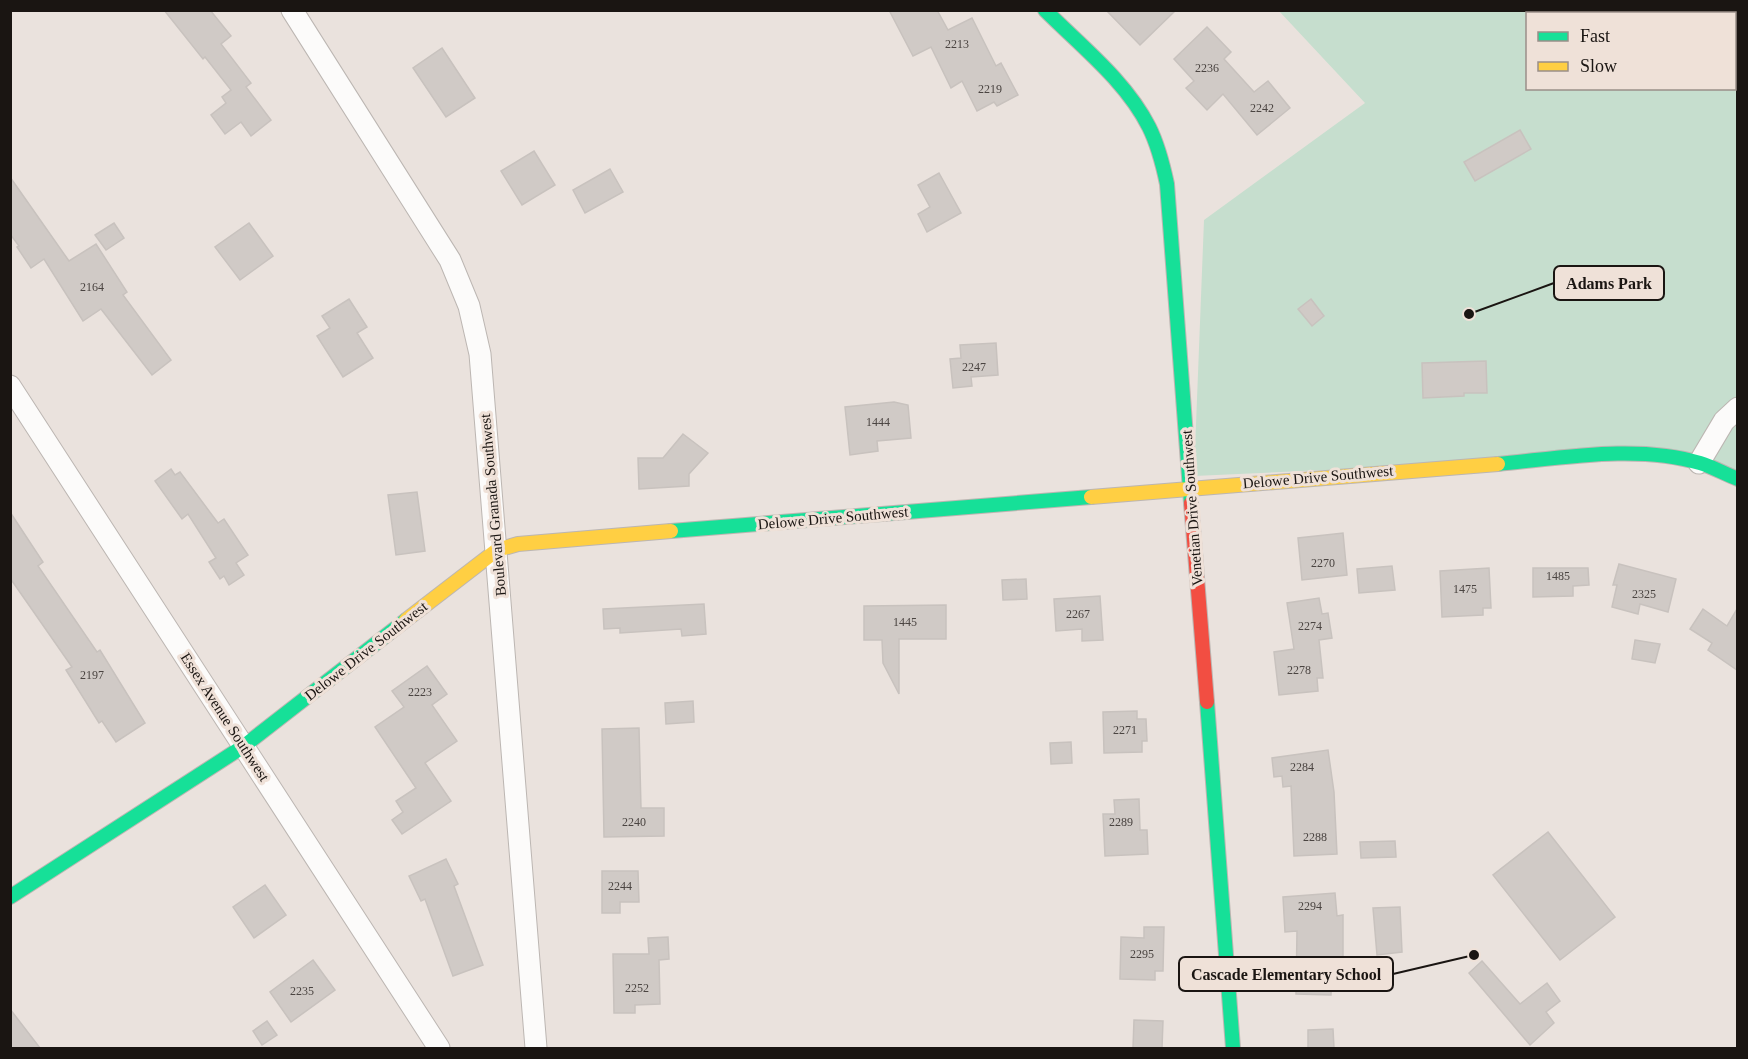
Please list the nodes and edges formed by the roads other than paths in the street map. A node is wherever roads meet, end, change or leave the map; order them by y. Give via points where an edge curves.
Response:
1 (292, 10) edge
2 (1045, 10) edge
3 (10, 386) edge
4 (1737, 408) edge
5 (1699, 463) junction
6 (1737, 479) edge
7 (1190, 487) junction
8 (496, 550) junction
9 (244, 746) junction
10 (10, 897) edge
11 (439, 1048) edge
12 (536, 1048) edge
13 (1233, 1048) edge

1 - 8 street, Boulevard Granada Southwest via 450,260 469,306 480,354
2 - 7 street, Venetian Drive Southwest via 1120,87 1144,119 1159,150 1167,184
3 - 9 street, Essex Avenue Southwest
4 - 5 street via 1724,421
5 - 6 street, Delowe Drive Southwest
5 - 7 street, Delowe Drive Southwest via 1655,455 1616,454
7 - 8 street, Delowe Drive Southwest via 518,544
7 - 13 street, Venetian Drive Southwest
8 - 9 street, Delowe Drive Southwest
8 - 12 street, Boulevard Granada Southwest
9 - 10 street, Delowe Drive Southwest
9 - 11 street, Essex Avenue Southwest

